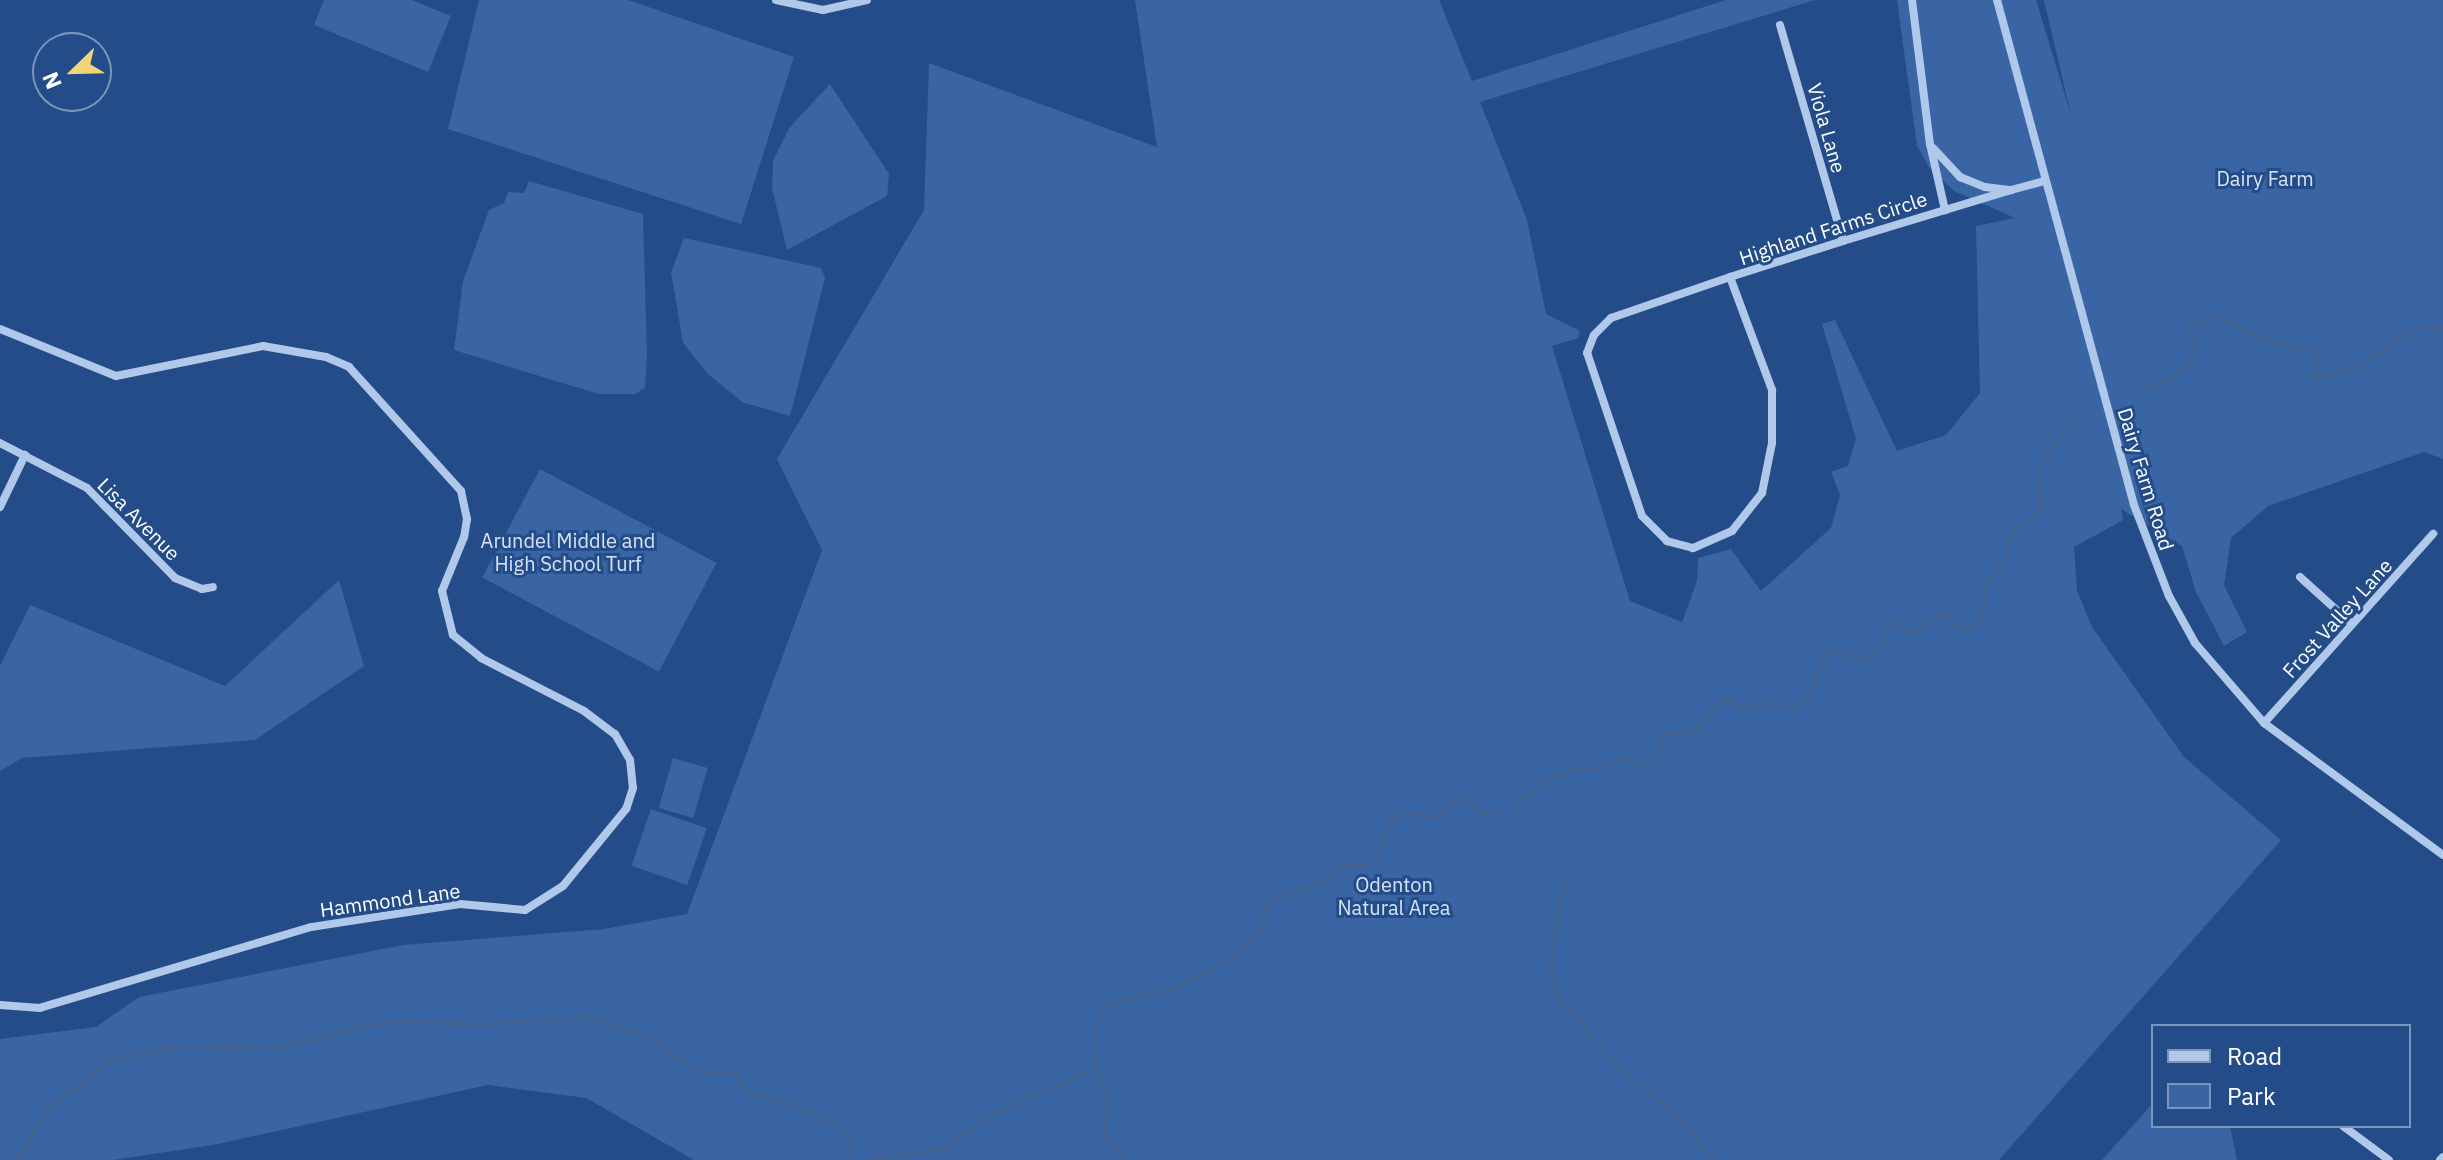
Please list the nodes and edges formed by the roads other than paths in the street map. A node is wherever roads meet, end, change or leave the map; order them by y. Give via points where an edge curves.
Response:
1 (776, 0) edge
2 (867, 0) edge
3 (1912, 0) edge
4 (1997, 0) edge
5 (1780, 25) dead end
6 (1930, 144) junction
7 (2045, 181) junction
8 (2011, 190) junction
9 (1945, 210) junction
10 (1843, 241) junction
11 (1730, 277) junction
12 (0, 329) edge
13 (0, 443) edge
14 (25, 455) junction
15 (0, 507) edge
16 (2433, 534) dead end
17 (2300, 577) dead end
18 (213, 587) dead end
19 (2352, 624) junction
20 (2264, 723) junction
21 (2443, 855) edge
22 (0, 1005) edge
23 (2346, 1128) edge
24 (2389, 1160) edge

1 - 2 street via 823,10
3 - 6 street, Highland Farms Circle
4 - 7 street, Dairy Farm Road
5 - 10 street, Viola Lane
6 - 8 street via 1960,177
6 - 9 street, Highland Farms Circle
7 - 8 street, Highland Farms Circle
7 - 20 street, Dairy Farm Road via 2153,557 2195,643
8 - 9 street, Highland Farms Circle
9 - 10 street, Highland Farms Circle
10 - 11 street, Highland Farms Circle
11 - 11 street, Highland Farms Circle via 1772,390 1772,443 1762,493 1732,531 1693,548 1667,541 1642,516 1587,353 1611,318
12 - 22 street, Hammond Lane via 116,376 263,346 326,357 349,367 461,491 467,519 464,537 442,591 453,635 500,669 584,711 615,734 630,760 633,788 626,809 563,886 525,910 460,904 326,925 40,1008
13 - 14 street, Lisa Avenue
14 - 15 street
14 - 18 street, Lisa Avenue via 87,488 175,578 202,589
16 - 19 street, Frost Valley Lane
17 - 19 street
19 - 20 street, Frost Valley Lane
20 - 21 street, Dairy Farm Road
23 - 24 street

